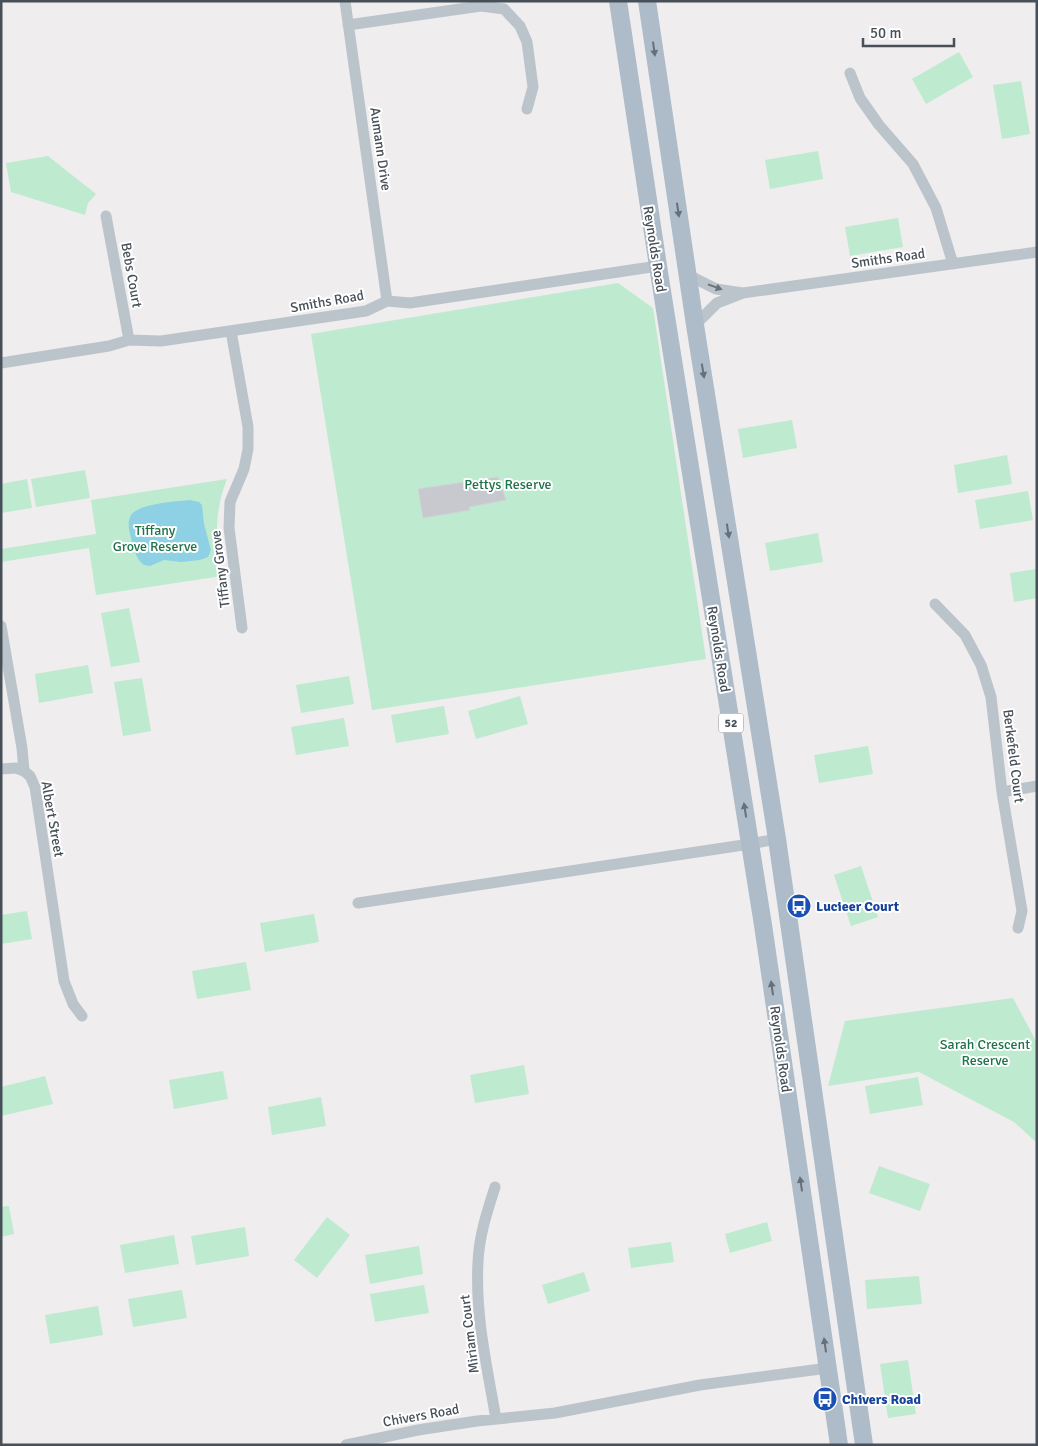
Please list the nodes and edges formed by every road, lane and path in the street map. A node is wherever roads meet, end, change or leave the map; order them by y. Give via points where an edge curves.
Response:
1 (344, 1) edge
2 (618, 1) edge
3 (647, 1) edge
4 (348, 25) junction
5 (850, 73) dead end
6 (527, 109) dead end
7 (106, 216) dead end
8 (1037, 252) edge
9 (954, 264) junction
10 (658, 266) junction
11 (687, 268) junction
12 (743, 294) junction
13 (387, 301) junction
14 (696, 325) junction
15 (231, 331) junction
16 (129, 340) junction
17 (1, 363) edge
18 (935, 604) dead end
19 (1, 626) edge
20 (242, 628) dead end
21 (1, 769) edge
22 (24, 771) junction
23 (1037, 786) edge
24 (1002, 792) junction
25 (777, 838) junction
26 (750, 844) junction
27 (358, 902) dead end
28 (1018, 928) dead end
29 (82, 1016) dead end
30 (495, 1187) dead end
31 (828, 1368) junction
32 (496, 1419) junction
33 (346, 1445) edge
34 (839, 1445) edge
35 (864, 1445) edge

1 - 4 street, Aumann Drive
2 - 10 main road, Reynolds Road / 52
3 -> 11 main road, Reynolds Road / 52
4 - 6 street via 481,6 504,10 520,26 527,42 533,87
4 - 13 street, Aumann Drive
5 - 9 street via 860,98 913,164 936,208
7 - 16 street, Bebs Court
8 - 9 street, Smiths Road
9 - 12 street, Smiths Road
10 - 11 main road
10 - 13 street, Smiths Road via 410,303
26 -> 10 main road, Reynolds Road / 52
11 -> 12 street, Smiths Road via 716,289
11 - 14 main road, Reynolds Road / 52
12 - 14 street, Smiths Road via 717,303
13 - 15 street, Smiths Road via 366,311
14 -> 25 main road, Reynolds Road / 52
15 - 16 street, Smiths Road via 161,341
15 - 20 street, Tiffany Grove via 248,427 248,449 244,469 230,502 229,528
16 - 17 street, Smiths Road
18 - 24 street, Berkefeld Court via 965,635 981,665 991,697
19 - 22 street, Albert Street
21 - 22 street
22 - 29 street, Albert Street via 35,787 64,980 73,1004
23 - 24 street
24 - 28 street, Berkefeld Court via 1022,912
25 - 26 street
25 - 35 main road, Reynolds Road / 52
26 - 27 street
31 -> 26 main road, Reynolds Road / 52
30 - 32 street, Miriam Court via 484,1220 478,1261 478,1310
31 - 32 street, Chivers Road via 672,1390 556,1413
31 - 34 main road, Reynolds Road / 52
32 - 33 street, Chivers Road

